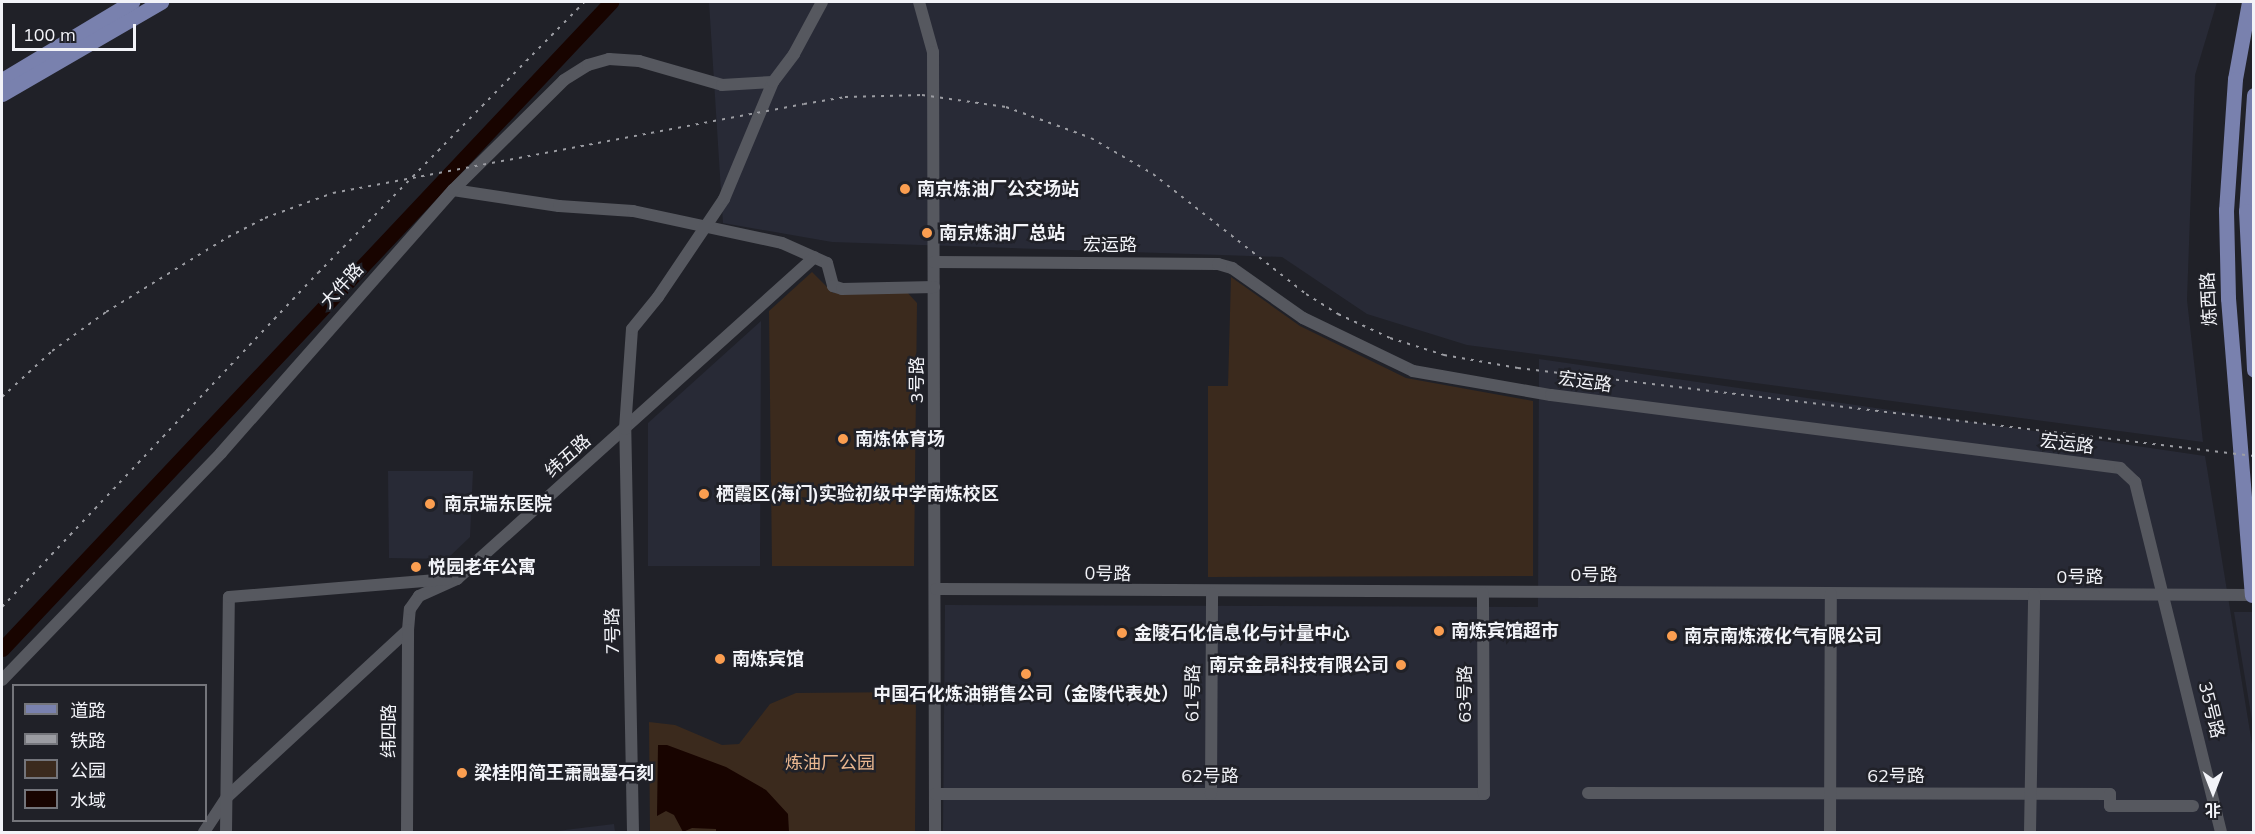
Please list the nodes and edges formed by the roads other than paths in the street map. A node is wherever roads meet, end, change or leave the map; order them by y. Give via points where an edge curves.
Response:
1 (132, 2) edge
2 (161, 2) edge
3 (822, 2) edge
4 (919, 2) edge
5 (2248, 2) edge
6 (2, 80) edge
7 (773, 82) junction
8 (2, 94) edge
9 (2253, 95) edge
10 (453, 190) junction
11 (707, 229) junction
12 (814, 257) junction
13 (934, 262) junction
14 (934, 287) junction
15 (2253, 370) edge
16 (625, 429) junction
17 (457, 579) junction
18 (936, 589) junction
19 (1212, 593) junction
20 (1483, 593) junction
21 (1831, 594) junction
22 (2034, 595) junction
23 (2165, 595) junction
24 (2253, 595) edge
25 (408, 630) junction
26 (2, 680) edge
27 (1588, 793) dead end
28 (935, 794) junction
29 (1210, 794) junction
30 (1484, 794) joint
31 (1830, 794) junction
32 (2031, 794) junction
33 (227, 796) junction
34 (2193, 806) dead end
35 (204, 832) edge
36 (226, 832) edge
37 (407, 832) edge
38 (633, 832) edge
39 (935, 832) edge
40 (1830, 832) edge
41 (2030, 832) edge
42 (2221, 832) edge

1 - 6 main road
2 - 8 main road
3 - 7 street, 7号路 via 795,54
4 - 13 street, 3号路 via 933,52
5 - 24 main road, 炼西路 via 2235,79 2226,210 2228,298
7 - 10 street, 大件路 via 722,85 639,61 609,59 588,65 564,80
7 - 11 street, 7号路 via 741,165
9 - 15 main road via 2246,231
10 - 11 street via 559,206 633,210
10 - 26 street, 大件路 via 221,453
11 - 12 street via 782,243
11 - 16 street, 7号路 via 632,329
12 - 14 street via 827,263 833,286 842,289
12 - 16 street, 纬五路
13 - 14 street, 3号路
13 - 23 street, 宏运路 via 1218,264 1232,268 1303,318 1413,370 1551,395 2120,468 2135,482
14 - 18 street, 3号路
16 - 17 street, 纬五路
16 - 38 street, 7号路
17 - 25 street, 纬五路 via 419,596 410,609
17 - 33 street via 229,597
18 - 19 street, 0号路
18 - 28 street, 3号路
19 - 20 street, 0号路
19 - 29 street, 61号路
20 - 21 street, 0号路
20 - 30 street, 63号路
21 - 22 street, 0号路
21 - 31 street
22 - 23 street, 0号路
22 - 32 street
23 - 24 street, 0号路
23 - 42 street, 35号路
25 - 33 street
25 - 37 street, 纬四路
27 - 31 street, 62号路
28 - 29 street, 62号路
28 - 39 street, 3号路
29 - 30 street, 62号路
31 - 32 street, 62号路
31 - 40 street
32 - 34 street, 62号路 via 2110,794 2110,806
32 - 41 street
33 - 35 street
33 - 36 street

